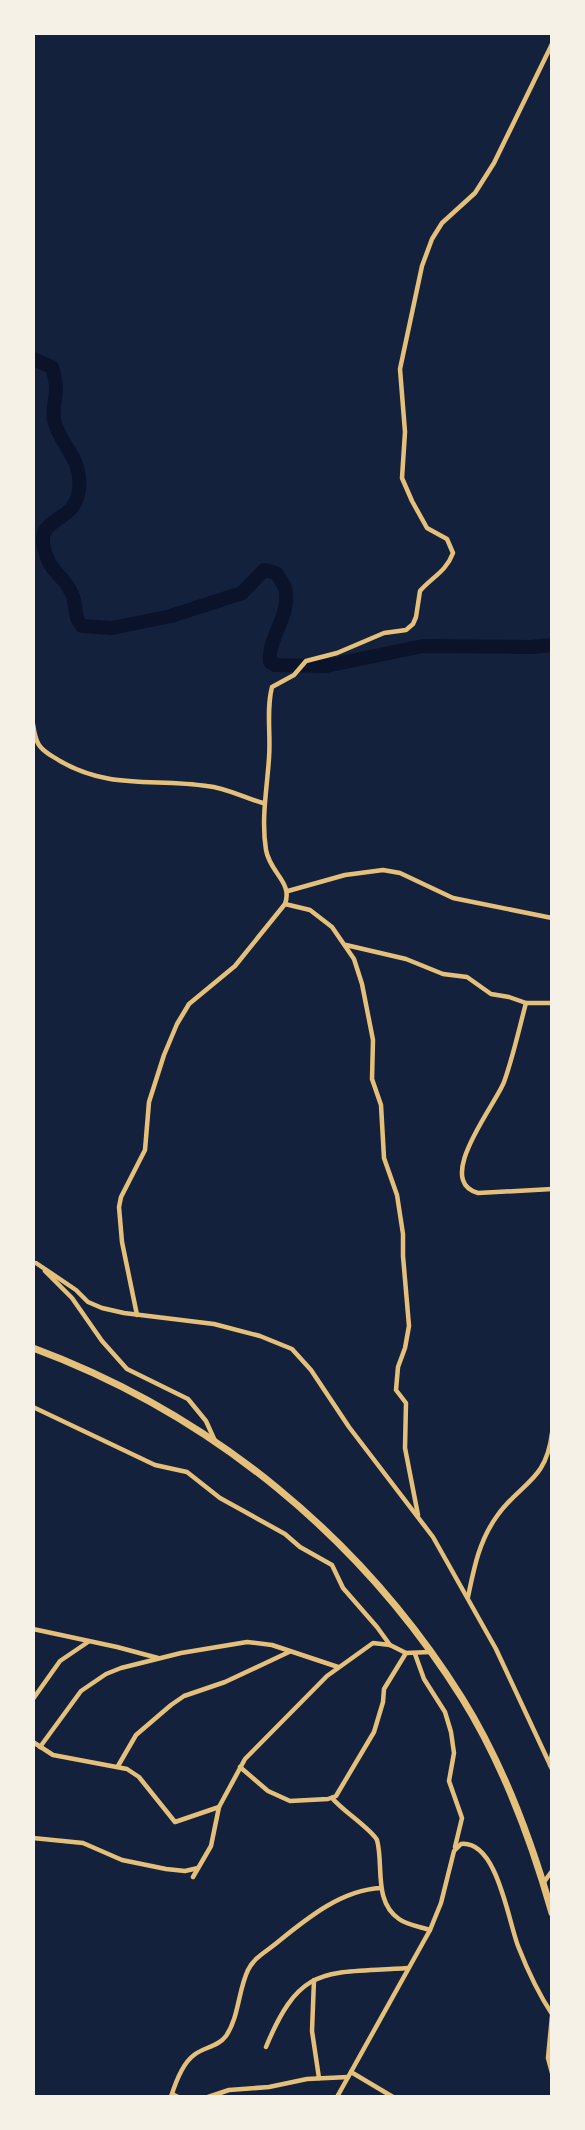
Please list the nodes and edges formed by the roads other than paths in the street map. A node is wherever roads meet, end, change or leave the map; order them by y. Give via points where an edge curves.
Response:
1 (552, 44) edge
2 (33, 724) edge
3 (263, 803) junction
4 (288, 891) junction
5 (285, 904) junction
6 (552, 918) edge
7 (345, 945) junction
8 (526, 1003) junction
9 (552, 1003) edge
10 (552, 1189) edge
11 (35, 1262) edge
12 (137, 1315) junction
13 (33, 1348) edge
14 (33, 1408) edge
15 (552, 1433) edge
16 (216, 1442) junction
17 (418, 1517) junction
18 (468, 1598) junction
19 (33, 1629) edge
20 (89, 1641) junction
21 (390, 1645) junction
22 (290, 1652) junction
23 (430, 1652) junction
24 (406, 1653) junction
25 (415, 1654) junction
26 (160, 1659) junction
27 (339, 1667) junction
28 (33, 1699) edge
29 (33, 1742) edge
30 (40, 1747) junction
31 (552, 1753) edge
32 (118, 1766) junction
33 (240, 1767) junction
34 (551, 1767) edge
35 (332, 1798) junction
36 (219, 1807) junction
37 (33, 1838) edge
38 (454, 1852) junction
39 (199, 1868) junction
40 (552, 1871) edge
41 (193, 1877) dead end
42 (544, 1882) junction
43 (381, 1888) junction
44 (552, 1913) edge
45 (430, 1930) junction
46 (408, 1968) dead end
47 (314, 1979) junction
48 (552, 2015) edge
49 (266, 2047) dead end
50 (552, 2073) edge
51 (349, 2075) junction
52 (318, 2078) junction
53 (171, 2095) edge
54 (178, 2097) edge
55 (208, 2097) edge
56 (337, 2097) edge
57 (393, 2097) edge

1 - 3 street via 494,163 475,193 442,223 432,239 400,369 405,432 402,478 427,528 447,538 453,553 441,574 420,591 416,618 406,630 384,633 306,661 294,675 273,685
2 - 3 street via 43,751 91,774 128,783 211,786
3 - 4 street via 267,857
4 - 5 street
4 - 6 street via 383,870 400,873 453,898
5 - 7 street via 310,910 332,927
5 - 12 street via 235,967 189,1004 164,1055 149,1101 145,1150 119,1207
7 - 8 street via 467,977 491,994
7 - 17 street via 362,984 373,1041 372,1079 381,1105 384,1158 401,1217 410,1316 396,1390 406,1403 405,1448
8 - 9 street
8 - 10 street via 504,1082 468,1147 462,1178 470,1191 478,1193
11 - 12 street via 88,1302
11 - 16 street via 72,1298 127,1369 188,1399
12 - 17 street via 214,1324 292,1349
13 - 16 highway via 115,1382
14 - 21 street via 156,1465 187,1472 220,1498 332,1565 343,1588
15 - 18 street via 534,1480 498,1513 484,1537
16 - 23 highway via 320,1525 368,1573
17 - 18 street
18 - 34 street
19 - 20 street
20 - 26 street
20 - 28 street via 60,1661
21 - 24 street
21 - 27 street via 373,1643
22 - 26 street via 247,1642
22 - 27 street
22 - 32 street via 171,1705 136,1735
23 - 25 street
23 - 42 highway via 484,1739
24 - 25 street
24 - 35 street via 384,1689 368,1744
25 - 38 street via 451,1731 454,1753 449,1781 462,1818
26 - 30 street via 121,1668 90,1683
27 - 33 street
29 - 30 street
30 - 32 street via 53,1755
31 - 34 street
32 - 36 street via 139,1776 176,1822
33 - 35 street via 268,1791 290,1801
33 - 36 street
35 - 43 street via 374,1834
36 - 39 street via 211,1846
37 - 39 street via 83,1843 122,1860 166,1869
38 - 45 street via 442,1903
38 - 48 street via 461,1844 474,1844 489,1862 517,1944
39 - 41 street
40 - 42 street
42 - 44 highway
43 - 45 street via 397,1918
43 - 53 street via 327,1906 256,1958 241,1986 228,2033 195,2054
45 - 51 street
46 - 47 street via 350,1971
47 - 49 street via 287,2004
47 - 52 street via 312,2032
48 - 50 street via 548,2059
51 - 52 street
51 - 56 street
51 - 57 street
52 - 55 street
53 - 54 street

